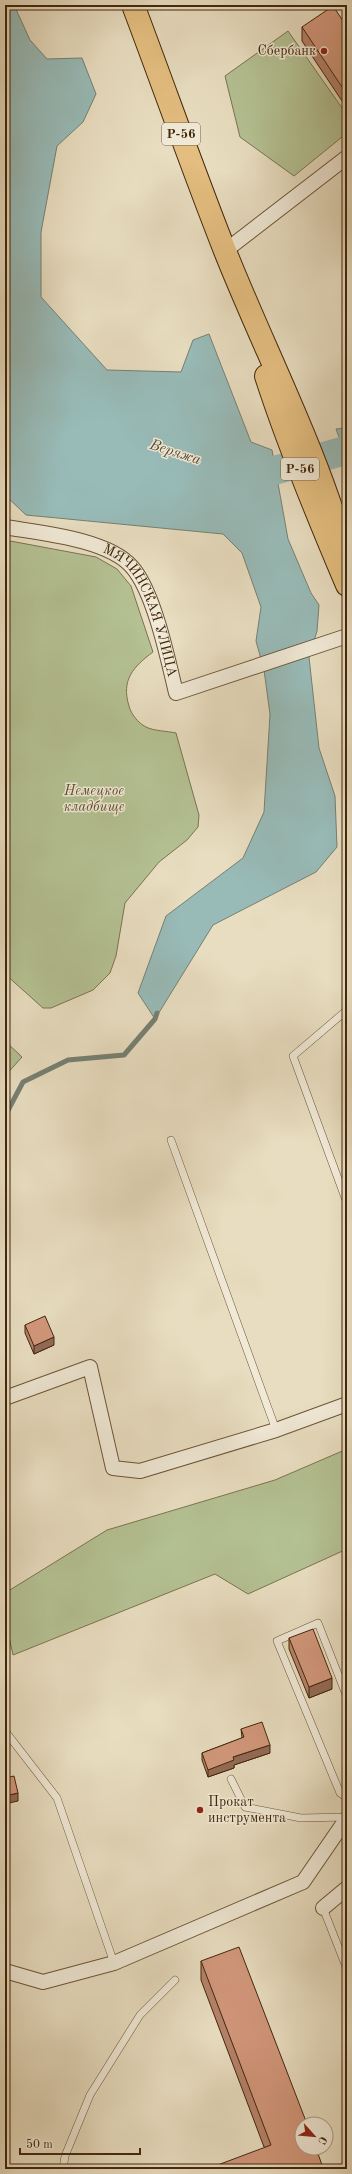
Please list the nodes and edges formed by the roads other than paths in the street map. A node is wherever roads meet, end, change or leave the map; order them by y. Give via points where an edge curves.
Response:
1 (133, 5) edge
2 (347, 157) edge
3 (228, 257) junction
4 (328, 521) junction
5 (5, 527) edge
6 (347, 559) edge
7 (347, 585) edge
8 (347, 636) edge
9 (347, 1010) edge
10 (171, 1140) dead end
11 (347, 1203) edge
12 (5, 1398) edge
13 (347, 1404) edge
14 (276, 1430) junction
15 (347, 1696) edge
16 (5, 1730) edge
17 (231, 1779) dead end
18 (347, 1798) edge
19 (347, 1818) edge
20 (347, 1888) edge
21 (323, 1908) joint
22 (114, 1963) junction
23 (347, 1969) edge
24 (5, 1971) edge
25 (175, 1980) dead end
26 (63, 2169) edge

1 - 3 main road, Р-56
2 - 3 street
3 - 4 main road, Р-56
4 - 6 main road, Р-56
4 - 7 main road, Р-56
5 - 8 street, МЯЧИНСКАЯ УЛИЦА via 84,541 113,553 131,566 144,584 164,645 176,693
9 - 11 lane via 293,1056
10 - 14 lane
12 - 14 street via 90,1367 113,1468 140,1471
13 - 14 street
15 - 18 lane via 318,1623 277,1640 340,1793
16 - 22 lane via 57,1798
17 - 19 lane via 245,1807 301,1818
19 - 22 street via 303,1882
20 - 21 street
21 - 23 lane
22 - 24 street via 43,1982
25 - 26 lane via 140,2015 90,2095 64,2156

